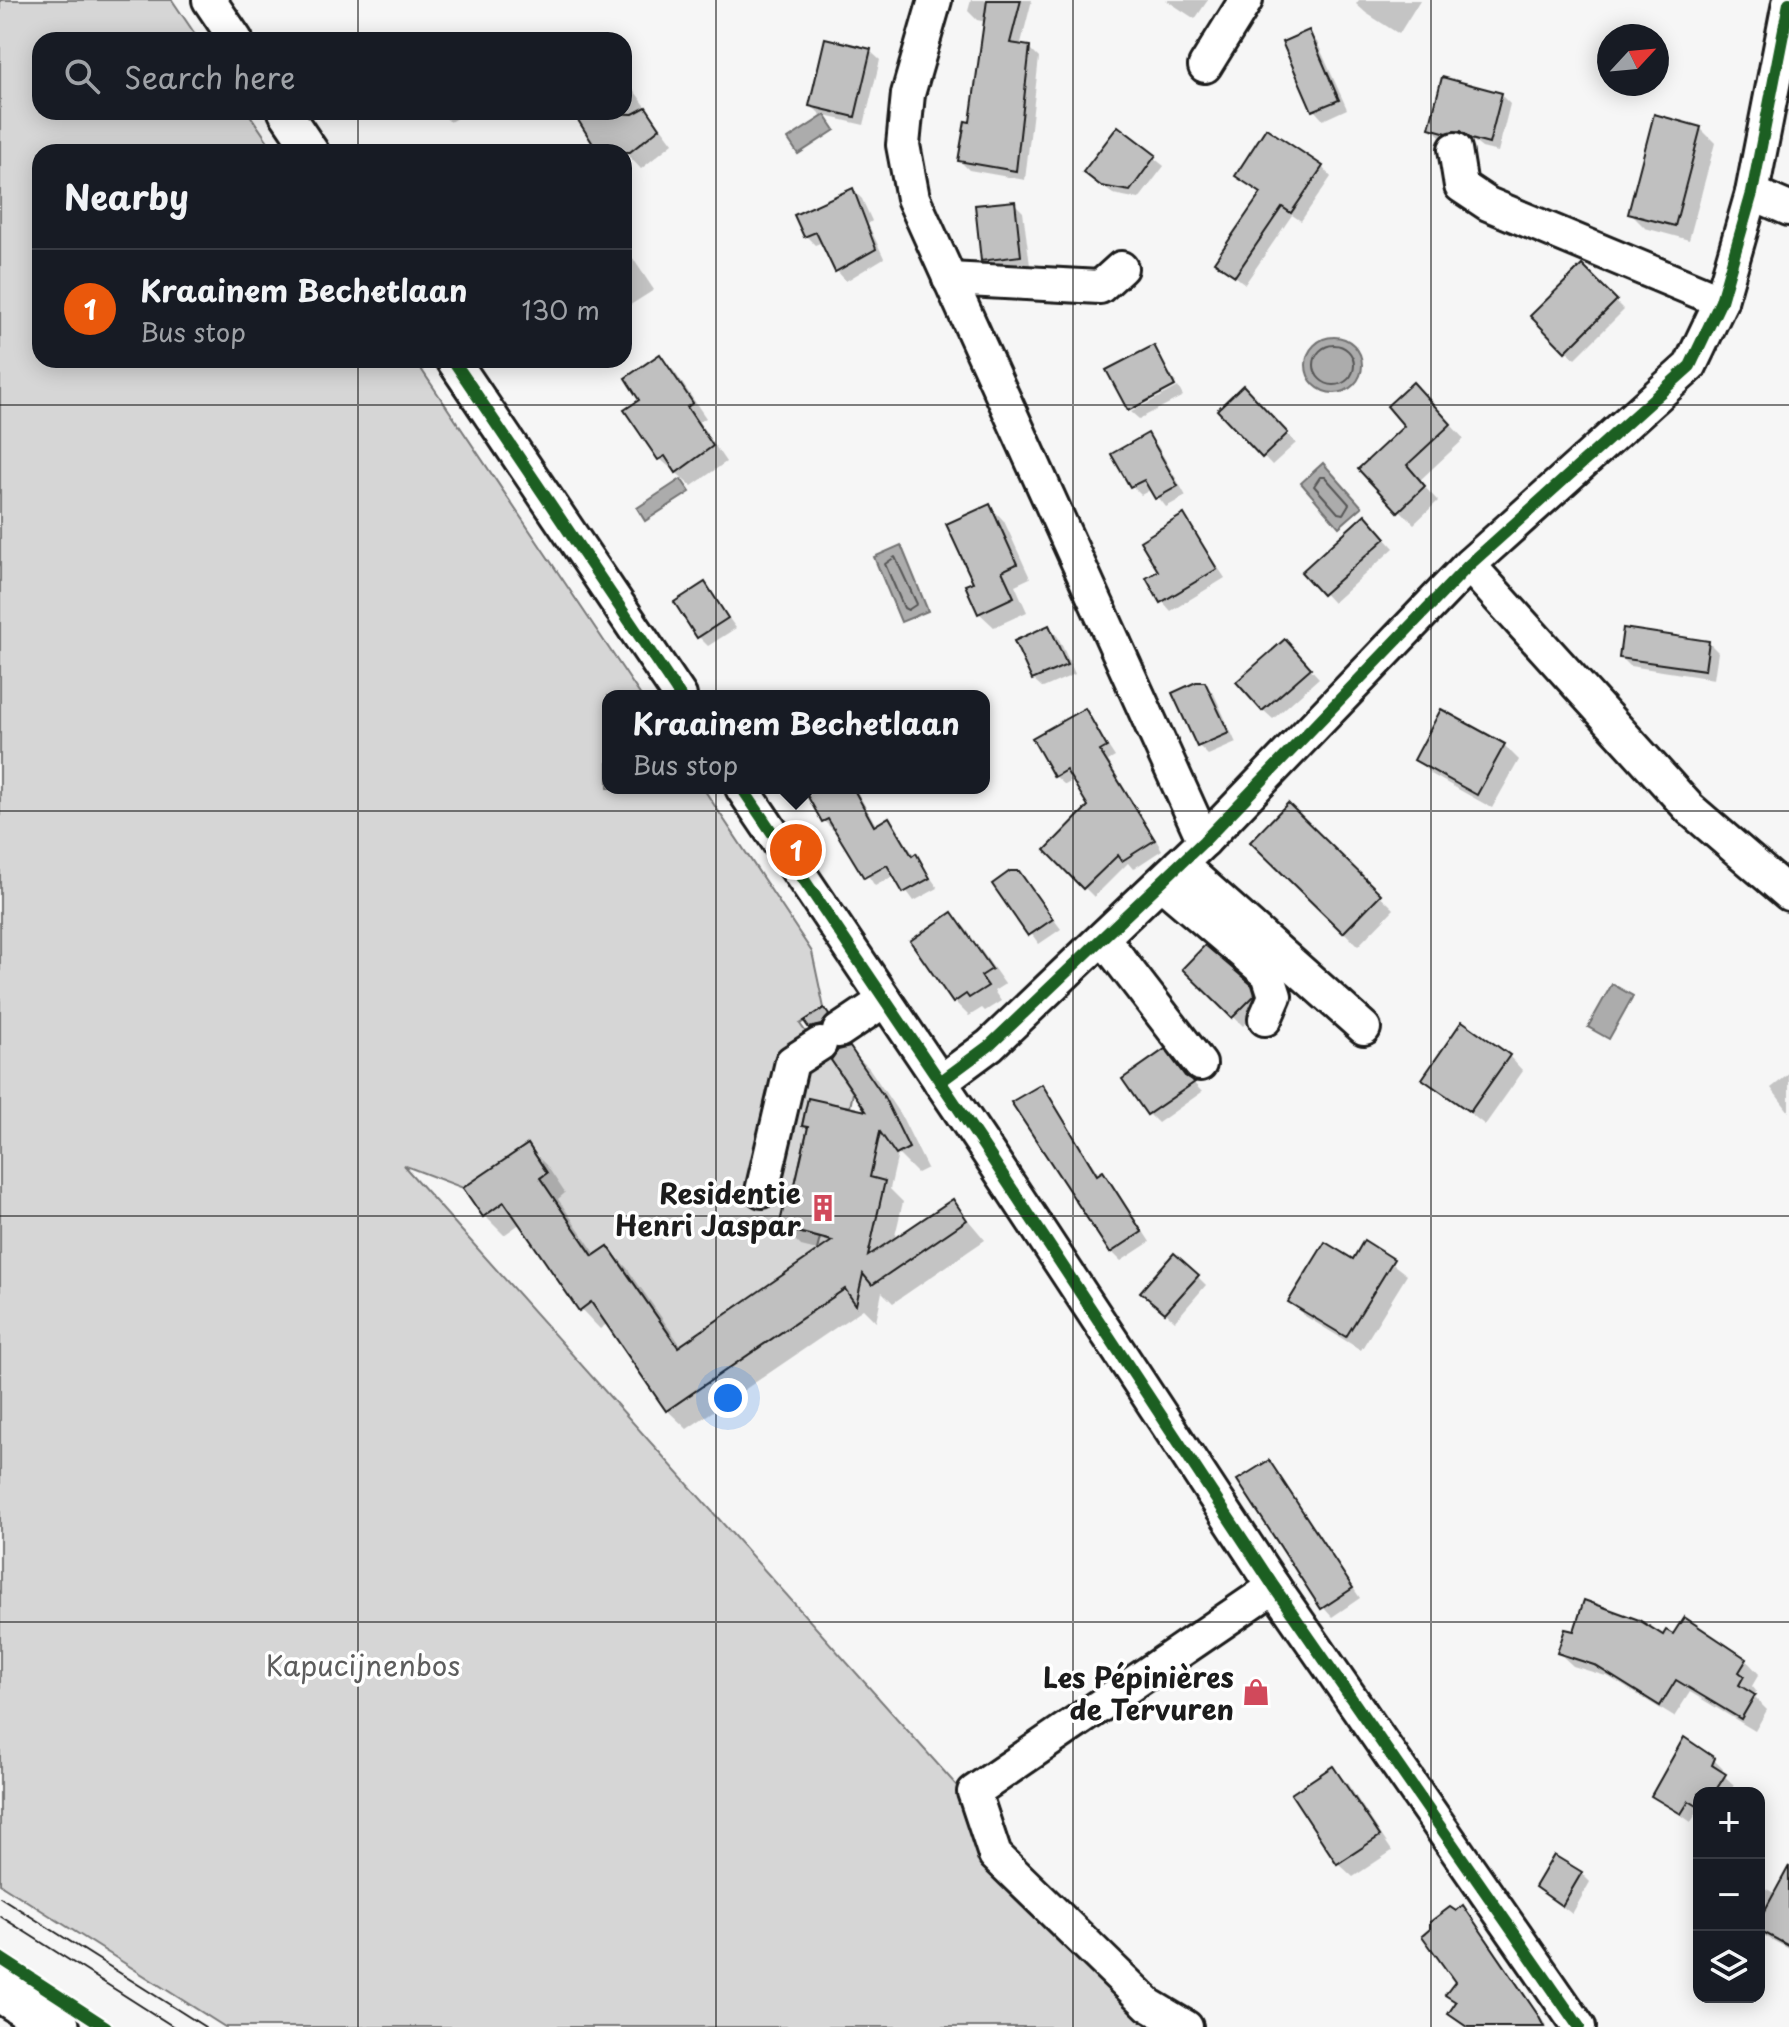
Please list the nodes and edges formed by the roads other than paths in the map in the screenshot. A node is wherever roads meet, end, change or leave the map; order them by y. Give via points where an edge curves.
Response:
1 (209, 0) edge
2 (935, 0) edge
3 (1246, 0) edge
4 (1789, 3) edge
5 (231, 32) edge
6 (1205, 66) dead end
7 (290, 120) edge
8 (307, 144) edge
9 (1455, 149) dead end
10 (1752, 193) junction
11 (1789, 209) edge
12 (1121, 268) dead end
13 (949, 279) junction
14 (1721, 301) junction
15 (458, 368) edge
16 (1469, 565) junction
17 (676, 690) edge
18 (746, 794) edge
19 (1204, 841) junction
20 (1170, 874) junction
21 (1789, 894) edge
22 (1103, 938) junction
23 (885, 1000) junction
24 (1265, 1019) dead end
25 (1364, 1028) dead end
26 (1200, 1064) dead end
27 (940, 1082) junction
28 (762, 1191) dead end
29 (1274, 1587) junction
30 (0, 1990) edge
31 (58, 2027) edge
32 (1186, 2027) edge
33 (1579, 2027) edge

1 - 5 street
2 - 13 street via 908,94 903,145 913,198
3 - 6 street
4 - 10 street
7 - 8 street
9 - 14 street via 1461,186 1488,204
10 - 11 street
10 - 14 street
12 - 13 street via 1100,287
13 - 19 street
14 - 16 street via 1690,366
15 - 17 street
16 - 19 street
16 - 21 street via 1690,809
18 - 23 street
19 - 20 street
20 - 22 street
20 - 24 street via 1268,974 1275,996
20 - 25 street
22 - 26 street
22 - 27 street via 990,1045
23 - 27 street
23 - 28 street via 792,1062
27 - 29 street
29 - 32 street via 974,1792 995,1855 1149,2005
29 - 33 street
30 - 31 main road

